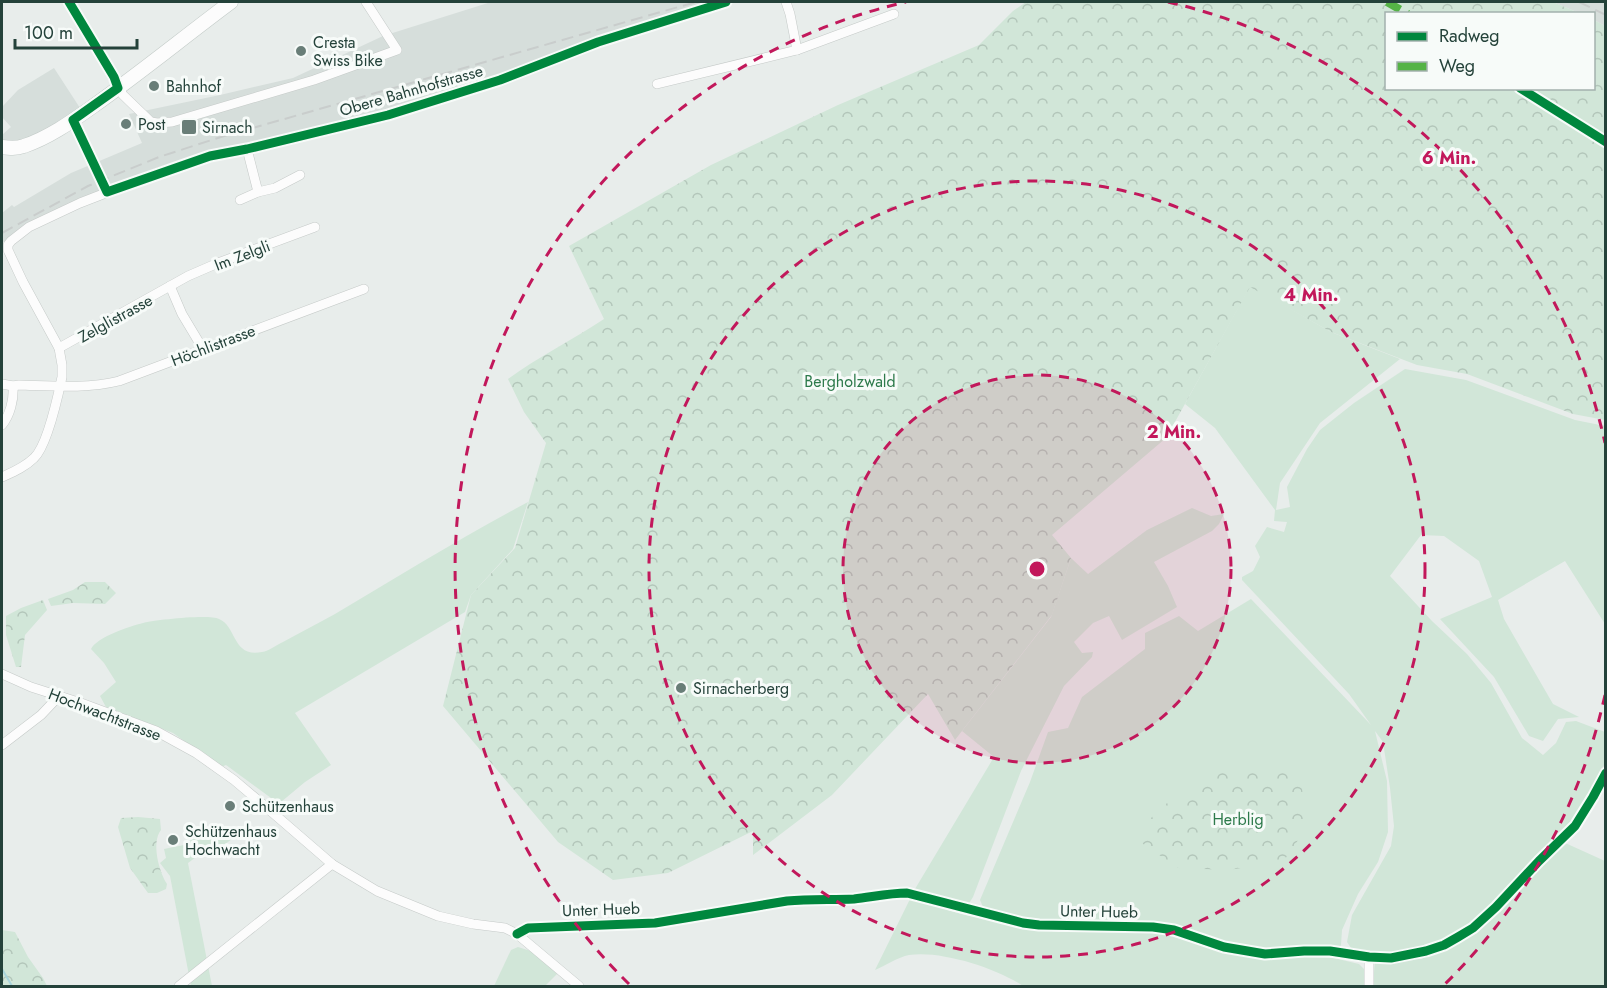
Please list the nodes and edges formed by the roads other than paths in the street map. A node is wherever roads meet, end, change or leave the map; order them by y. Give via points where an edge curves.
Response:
1 (69, 2) edge
2 (231, 2) edge
3 (366, 2) edge
4 (726, 2) edge
5 (786, 2) edge
6 (894, 14) dead end
7 (797, 50) junction
8 (657, 84) dead end
9 (118, 88) junction
10 (73, 120) junction
11 (2, 147) edge
12 (247, 149) junction
13 (94, 164) tunnel mouth
14 (300, 175) dead end
15 (258, 192) junction
16 (240, 200) dead end
17 (315, 227) dead end
18 (170, 286) junction
19 (364, 289) dead end
20 (59, 348) junction
21 (203, 349) junction
22 (2, 384) edge
23 (13, 386) junction
24 (60, 386) junction
25 (2, 425) edge
26 (2, 477) edge
27 (2, 675) edge
28 (59, 696) junction
29 (2, 745) edge
30 (1605, 773) edge
31 (332, 864) junction
32 (517, 934) junction
33 (1369, 957) junction
34 (179, 987) edge
35 (579, 987) edge
36 (1370, 987) edge

1 - 9 street
2 - 9 main road
3 - 9 street via 397,50 314,81 166,123 148,120
4 - 12 street, Obere Bahnhofstrasse via 388,115
5 - 7 street
6 - 7 street
7 - 8 street
9 - 10 main road
10 - 11 main road via 27,145
10 - 13 street
12 - 15 street
12 - 20 street, Obere Bahnhofstrasse via 210,156 105,190 16,236 8,250
14 - 15 street
15 - 16 street
17 - 18 street, Im Zelgli via 218,263
18 - 20 street, Zelglistrasse
18 - 21 street
19 - 21 street, Höchlistrasse
20 - 24 street
21 - 24 street, Höchlistrasse via 119,381
22 - 23 street, Höchlistrasse
23 - 24 street, Höchlistrasse
23 - 25 street via 14,394
24 - 26 street via 41,450 29,463
27 - 28 street, Hochwachtstrasse
28 - 29 street
28 - 31 street, Hochwachtstrasse via 156,731 196,753 234,780
30 - 33 street, Unter Hueb via 1575,826 1473,928 1426,951 1391,958
31 - 32 street, Hochwachtstrasse via 377,891 438,916 505,928
31 - 34 street
32 - 33 street, Unter Hueb via 528,928 655,923 787,901 907,892 1023,923 1153,927 1265,954 1330,951
32 - 35 street
33 - 36 street

